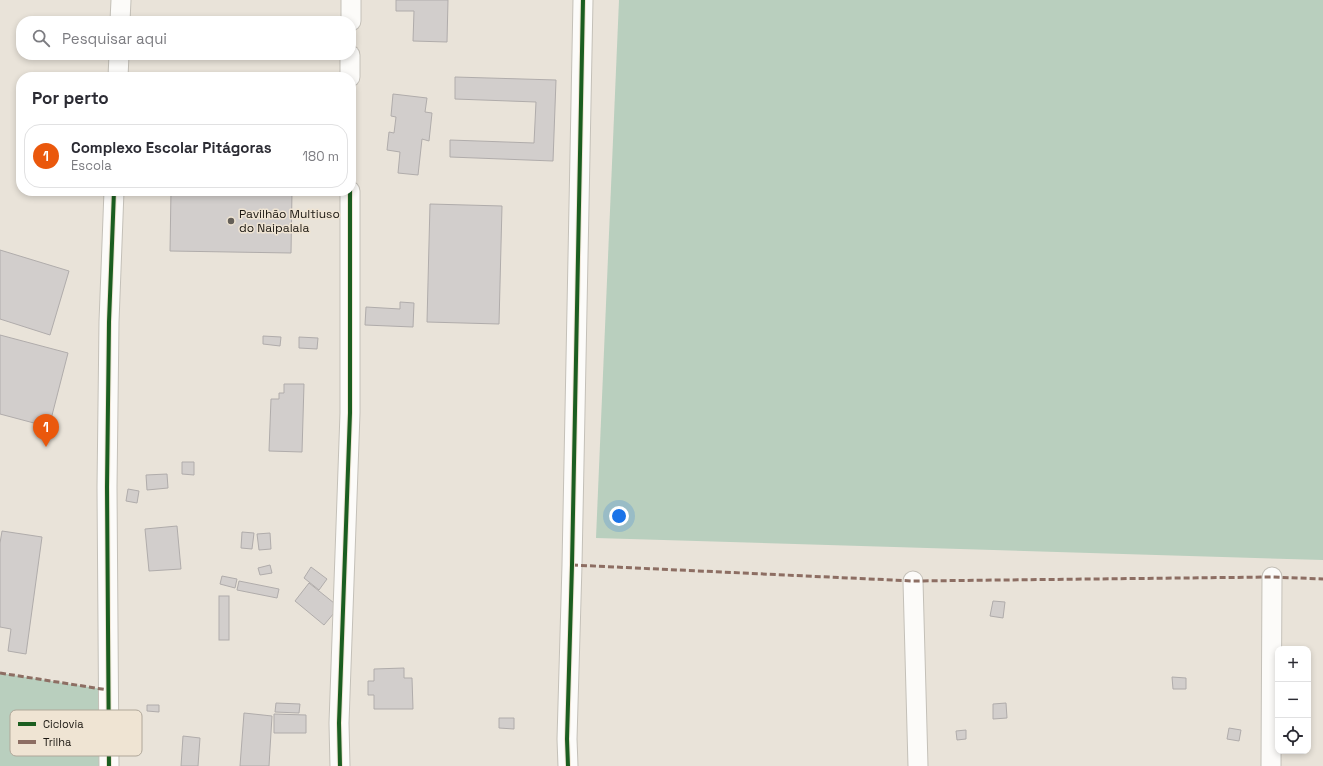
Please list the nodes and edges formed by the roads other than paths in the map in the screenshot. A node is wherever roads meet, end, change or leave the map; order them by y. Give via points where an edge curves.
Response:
1 (121, 0) edge
2 (351, 0) edge
3 (583, 0) edge
4 (120, 16) edge
5 (351, 16) edge
6 (119, 60) edge
7 (350, 60) edge
8 (118, 72) edge
9 (350, 72) edge
10 (114, 196) edge
11 (350, 196) edge
12 (1272, 578) dead end
13 (913, 581) dead end
14 (108, 710) edge
15 (109, 756) edge
16 (109, 766) edge
17 (340, 766) edge
18 (568, 766) edge
19 (918, 766) edge
20 (1271, 766) edge

1 - 4 street
2 - 5 street
3 - 18 street
6 - 8 street
7 - 9 street
10 - 14 street via 106,487
11 - 17 street via 350,413 339,716
12 - 20 street
13 - 19 street
15 - 16 street

